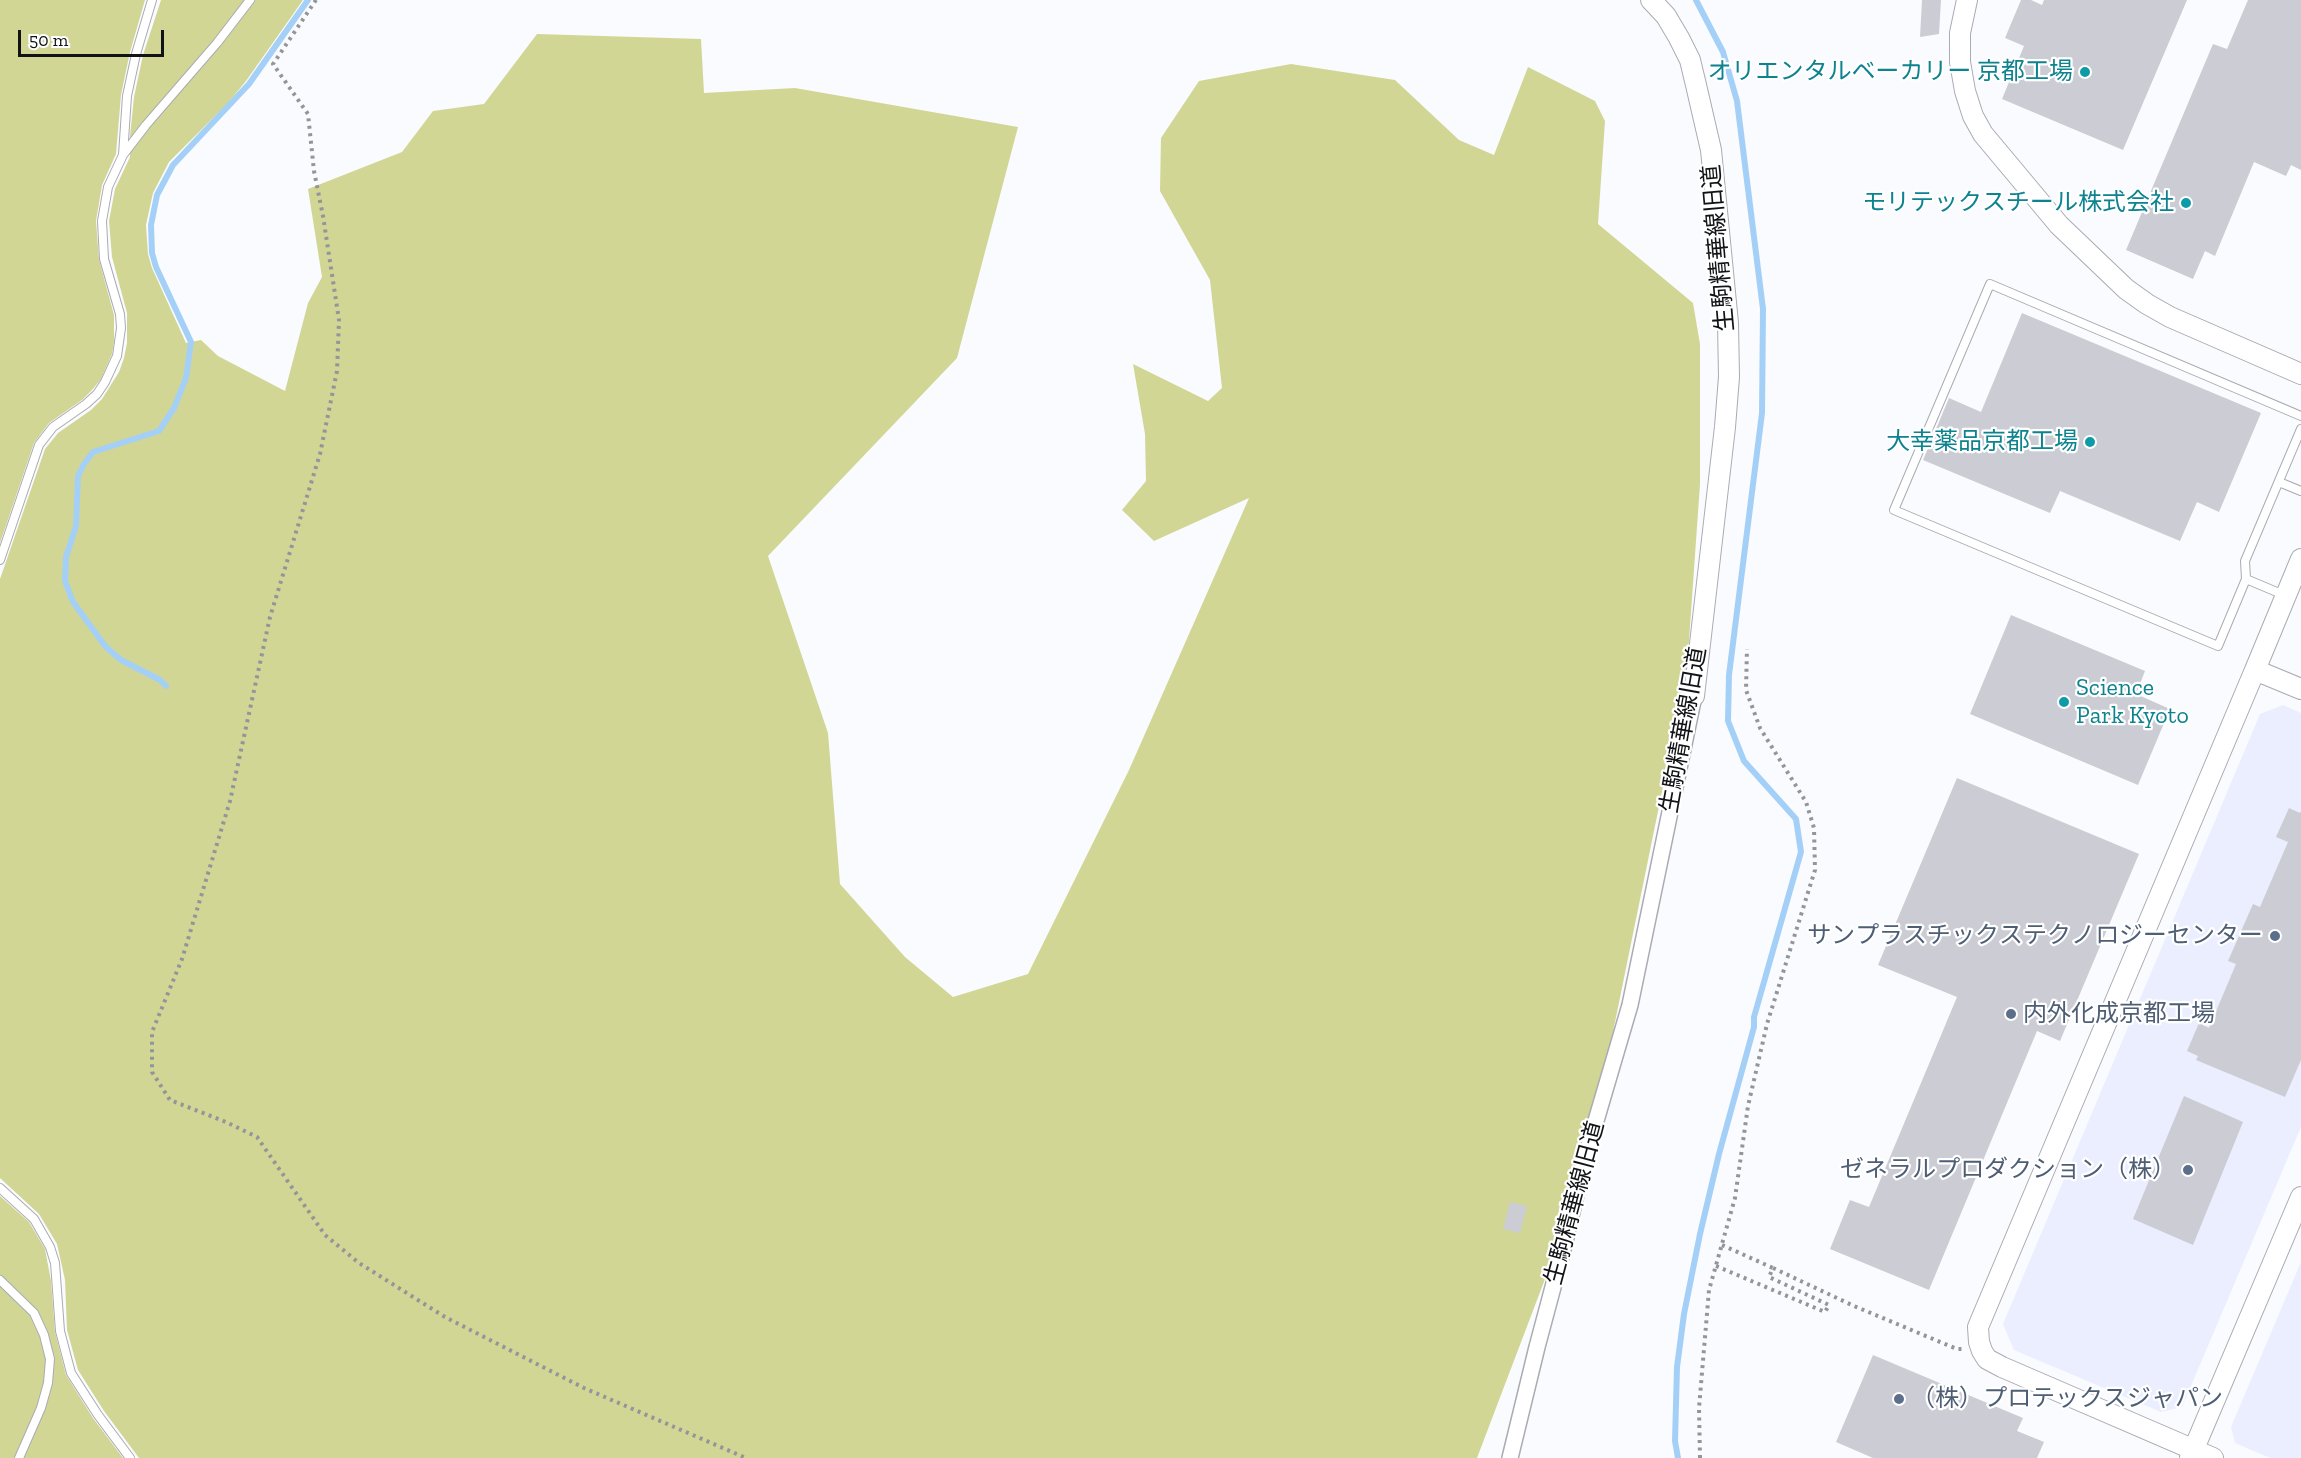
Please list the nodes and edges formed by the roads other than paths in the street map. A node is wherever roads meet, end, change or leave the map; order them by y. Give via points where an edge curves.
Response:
1 (152, 0) edge
2 (250, 0) edge
3 (1651, 0) edge
4 (1967, 0) edge
5 (123, 155) junction
6 (2301, 374) edge
7 (2301, 416) edge
8 (2301, 429) edge
9 (2279, 482) junction
10 (2301, 491) edge
11 (2301, 559) edge
12 (0, 560) edge
13 (2246, 579) junction
14 (2286, 596) junction
15 (2255, 670) junction
16 (2301, 689) edge
17 (1694, 696) joint
18 (0, 1188) edge
19 (2301, 1197) edge
20 (0, 1280) edge
21 (2192, 1454) edge
22 (19, 1458) edge
23 (130, 1458) edge
24 (1510, 1458) edge
25 (2213, 1458) edge

1 - 5 lane via 127,96
2 - 5 lane
3 - 17 street, 生駒精華線旧道 via 1679,38 1696,85 1710,150 1728,323 1725,427
4 - 6 street via 1960,33 1960,62 1973,116 1983,134 2059,225 2147,304
5 - 12 lane via 108,187 102,221 104,259 120,314 117,356 97,394 53,427 39,446
7 - 13 lane via 1990,284 1894,510 2218,646
8 - 9 lane
9 - 10 lane
9 - 13 lane via 2245,561
11 - 14 street
13 - 14 lane
14 - 15 street
15 - 16 street
15 - 21 street via 1978,1327 1980,1347 1987,1359
17 - 24 street, 生駒精華線旧道 via 1630,1005 1583,1165
18 - 23 lane via 34,1219 50,1247 57,1280 60,1331 71,1373
19 - 21 street
20 - 22 lane via 34,1313 50,1359 41,1407
21 - 25 street

